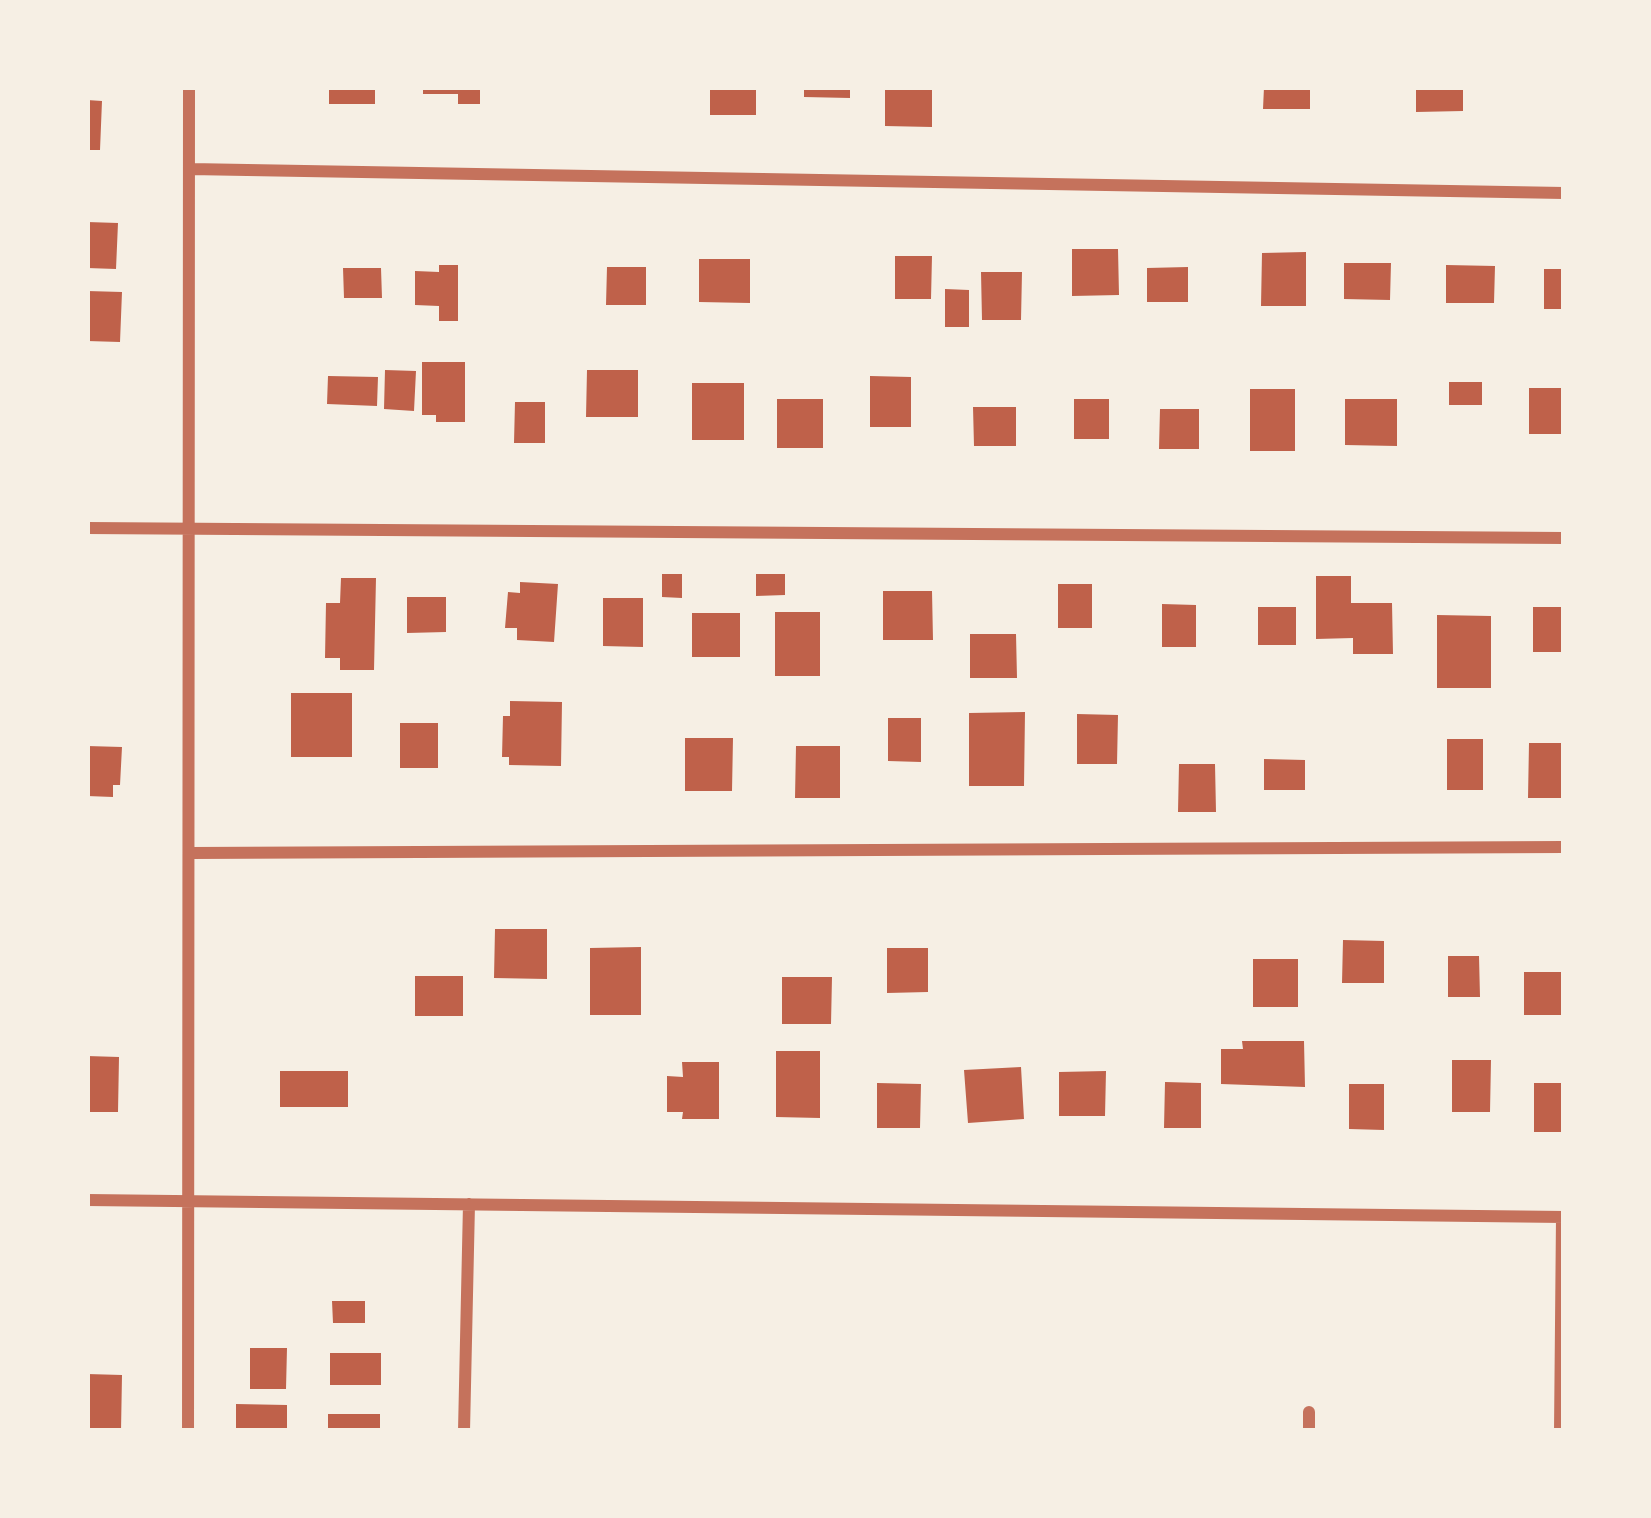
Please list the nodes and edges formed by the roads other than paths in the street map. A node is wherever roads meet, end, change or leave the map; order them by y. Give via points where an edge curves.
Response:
1 (189, 87) edge
2 (190, 169) junction
3 (1564, 193) edge
4 (87, 528) edge
5 (190, 530) junction
6 (1564, 538) edge
7 (1564, 847) edge
8 (190, 853) junction
9 (87, 1200) edge
10 (191, 1201) junction
11 (470, 1204) junction
12 (1563, 1217) edge
13 (1309, 1412) dead end
14 (188, 1431) edge
15 (464, 1431) edge
16 (1309, 1431) edge
17 (1560, 1431) edge

1 - 2 street
2 - 3 street
2 - 5 street
4 - 5 street
5 - 6 street
5 - 8 street
7 - 8 street
8 - 10 street
9 - 10 street
10 - 11 street
10 - 14 street
11 - 12 street
11 - 15 street
12 - 17 street
13 - 16 street

